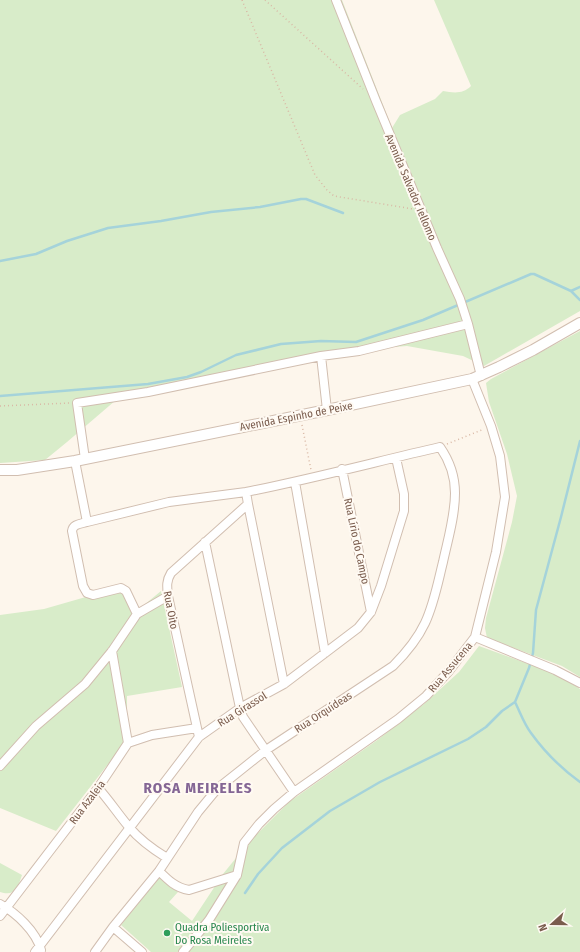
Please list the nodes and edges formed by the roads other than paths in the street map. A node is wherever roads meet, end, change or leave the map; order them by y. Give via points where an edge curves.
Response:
1 (336, 0) edge
2 (580, 323) edge
3 (468, 324) junction
4 (321, 356) junction
5 (476, 377) junction
6 (327, 410) junction
7 (396, 458) junction
8 (80, 460) junction
9 (342, 469) junction
10 (0, 470) edge
11 (295, 482) junction
12 (246, 492) junction
13 (248, 504) junction
14 (87, 522) junction
15 (205, 542) junction
16 (168, 596) junction
17 (372, 612) junction
18 (137, 614) junction
19 (475, 637) junction
20 (112, 651) junction
21 (326, 654) junction
22 (580, 683) edge
23 (284, 684) junction
24 (240, 708) junction
25 (198, 728) junction
26 (199, 737) junction
27 (128, 744) junction
28 (266, 750) junction
29 (0, 766) edge
30 (98, 788) junction
31 (294, 792) junction
32 (130, 828) junction
33 (167, 858) junction
34 (158, 871) junction
35 (237, 875) junction
36 (3, 906) edge
37 (0, 916) edge
38 (113, 927) junction
39 (39, 950) edge
40 (95, 952) edge
41 (142, 952) edge
42 (183, 952) edge

1 - 3 street, Avenida Salvador Iellomo via 421,210 460,298
2 - 5 street, Avenida Espinho de Peixe via 533,350
3 - 4 street via 359,351
3 - 5 street, Avenida Salvador Iellomo
4 - 6 street
4 - 8 street via 148,392 77,403
5 - 6 street, Avenida Espinho de Peixe
5 - 19 street, Rua Assucena via 500,456 505,497 496,552
6 - 8 street, Avenida Espinho de Peixe
7 - 9 street
7 - 17 street, Rua Girassol via 404,494 404,511
7 - 28 street, Rua Orquídeas via 440,447 449,462 455,493 448,541 426,622 410,648 393,666
8 - 10 street, Avenida Espinho de Peixe via 17,470
8 - 14 street
9 - 11 street
9 - 17 street, Rua Lírio do Campo
11 - 12 street
11 - 21 street
12 - 13 street
12 - 14 street via 169,502
13 - 15 street, Rua Oito
13 - 23 street
14 - 18 street via 73,527 72,532 83,586 87,593 93,595 124,589
15 - 16 street, Rua Oito via 171,573 168,578
15 - 24 street
16 - 18 street
16 - 25 street, Rua Oito
17 - 21 street, Rua Girassol via 358,628
18 - 20 street
19 - 22 street
19 - 31 street, Rua Assucena via 426,696
20 - 27 street
20 - 29 street via 85,684 36,726
21 - 23 street, Rua Girassol
23 - 24 street, Rua Girassol
24 - 26 street, Rua Girassol
24 - 28 street via 249,728
25 - 26 street, Rua Oito
25 - 27 street via 152,735
26 - 32 street, Rua Girassol
27 - 30 street, Rua Azaleia
28 - 31 street
28 - 33 street, Rua Orquídeas via 217,789
30 - 32 street
30 - 36 street, Rua Azaleia
31 - 35 street, Rua Assucena via 269,814 244,844
32 - 33 street
32 - 39 street, Rua Girassol
33 - 34 street, Rua Orquídeas
34 - 35 street via 175,885 189,890
34 - 38 street, Rua Orquídeas
35 - 42 street, Rua Assucena via 209,920
36 - 37 street, Rua Azaleia
36 - 39 street via 24,922
38 - 40 street, Rua Orquídeas
38 - 41 street

